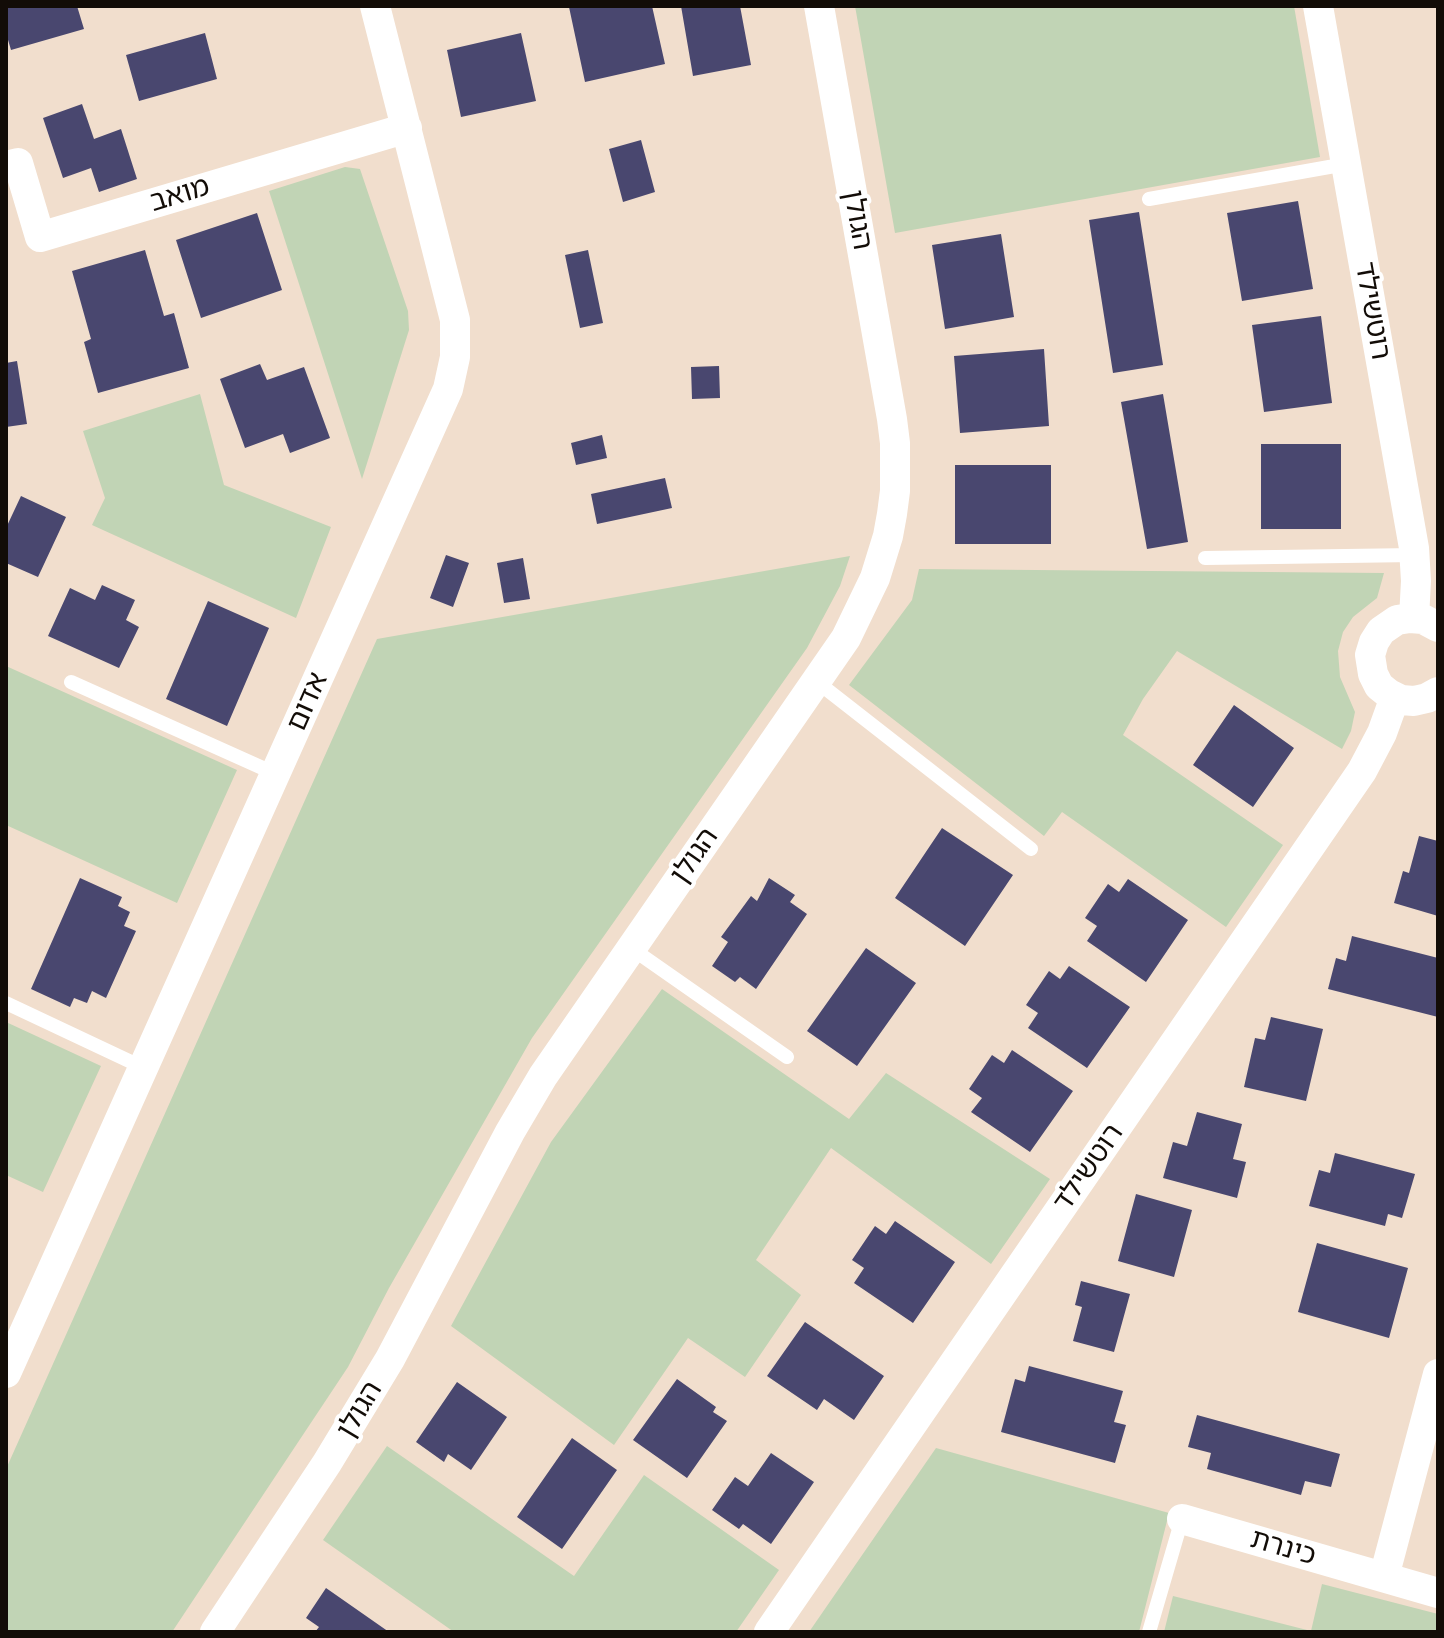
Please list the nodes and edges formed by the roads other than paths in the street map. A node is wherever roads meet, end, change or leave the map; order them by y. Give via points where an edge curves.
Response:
1 (375, 6) edge
2 (819, 6) edge
3 (1318, 6) edge
4 (407, 128) junction
5 (1346, 164) junction
6 (6, 166) edge
7 (1149, 199) dead end
8 (1415, 555) junction
9 (1205, 558) dead end
10 (1426, 622) edge
11 (816, 681) junction
12 (71, 682) dead end
13 (1438, 692) edge
14 (1395, 697) junction
15 (276, 774) junction
16 (1031, 849) dead end
17 (631, 948) junction
18 (6, 1003) edge
19 (787, 1057) dead end
20 (144, 1068) junction
21 (6, 1373) edge
22 (1438, 1374) edge
23 (1182, 1519) joint
24 (1384, 1577) junction
25 (1438, 1593) edge
26 (215, 1632) edge
27 (769, 1632) edge
28 (1149, 1632) edge

1 - 4 street, אדום
2 - 11 street, הגולן via 892,419 896,468 890,525 875,578 857,619
3 - 5 street, רוטשילד
4 - 6 street, מואב via 40,237 18,163
4 - 15 street, אדום via 453,311 453,367 444,400
5 - 7 lane
5 - 8 street, רוטשילד
8 - 9 lane
8 - 10 street, רוטשילד
10 - 14 street via 1397,620 1377,636 1372,648 1373,674
11 - 16 lane
11 - 17 street, הגולן
12 - 15 lane
13 - 14 street via 1421,700
14 - 27 street, רוטשילד via 1362,771
15 - 20 street, אדום
17 - 19 lane
17 - 26 street, הגולן via 549,1067 343,1437
18 - 20 lane
20 - 21 street, אדום
22 - 24 street
23 - 24 street, כינרת
23 - 28 lane
24 - 25 street, כינרת

